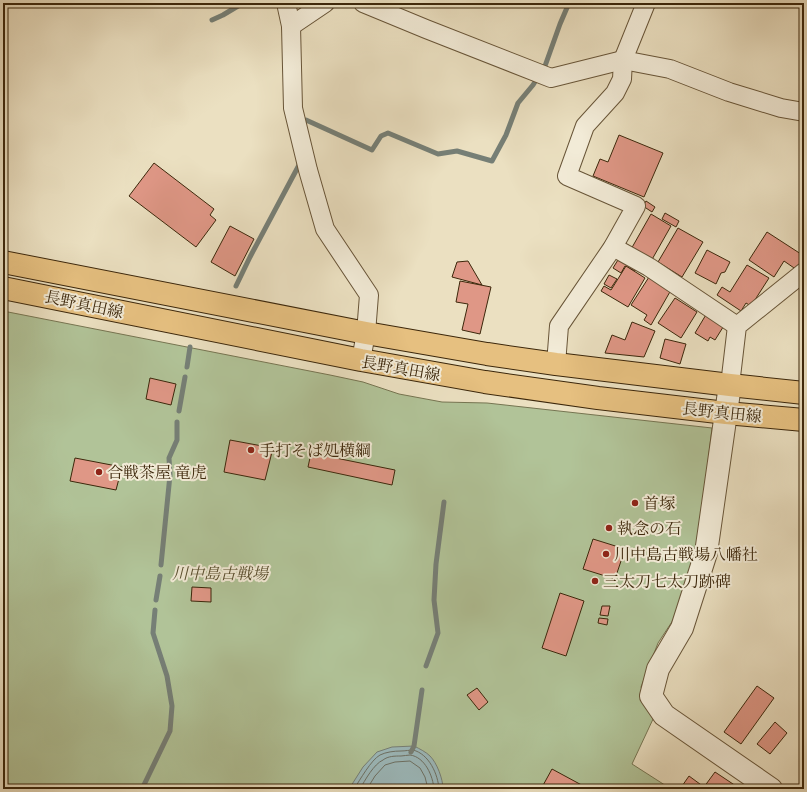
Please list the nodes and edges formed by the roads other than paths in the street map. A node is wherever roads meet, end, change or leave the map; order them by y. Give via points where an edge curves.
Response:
1 (286, 3) edge
2 (325, 3) edge
3 (363, 3) edge
4 (646, 3) edge
5 (291, 26) junction
6 (622, 60) junction
7 (804, 112) edge
8 (613, 247) junction
9 (3, 262) edge
10 (804, 272) edge
11 (3, 288) edge
12 (737, 326) junction
13 (366, 333) junction
14 (361, 360) junction
15 (556, 364) junction
16 (730, 385) junction
17 (804, 393) edge
18 (726, 413) junction
19 (804, 420) edge
20 (758, 785) edge

1 - 5 street
2 - 5 street
3 - 6 street via 551,78
4 - 6 street
5 - 13 street via 294,108 308,170 325,229 369,295
6 - 7 street via 670,69 729,92 781,108
6 - 8 street via 622,79 615,93 585,126 566,176 636,206
8 - 12 street
8 - 15 street via 560,326
9 - 13 main road, 長野真田線
10 - 12 street
11 - 14 main road, 長野真田線
12 - 16 street
13 - 14 street
13 - 15 main road, 長野真田線
14 - 18 main road, 長野真田線 via 485,382
15 - 16 main road, 長野真田線
16 - 17 main road, 長野真田線
16 - 18 street
18 - 19 main road, 長野真田線
18 - 20 street via 706,553 682,628 658,669 651,696 664,715

